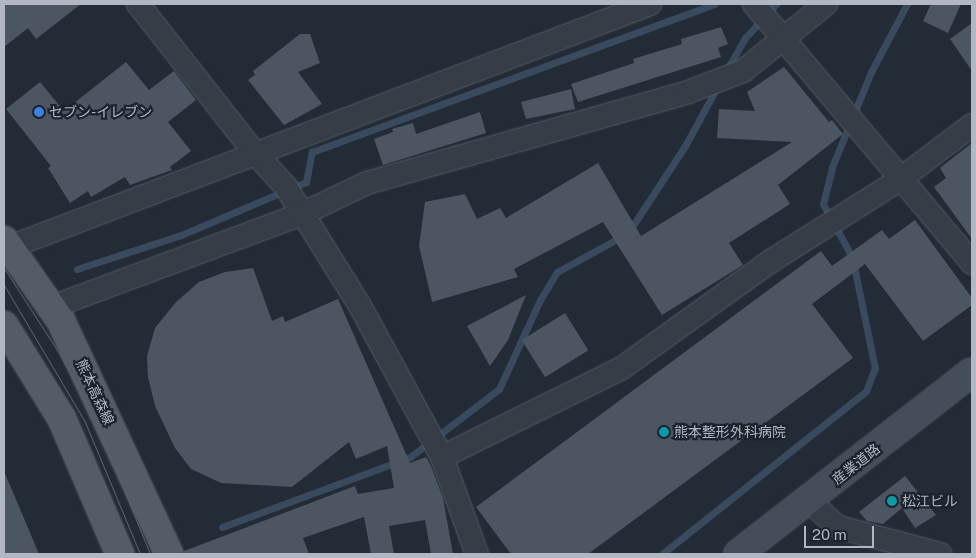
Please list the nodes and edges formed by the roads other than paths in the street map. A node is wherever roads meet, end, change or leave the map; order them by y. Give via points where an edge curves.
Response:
1 (138, 4) edge
2 (650, 4) edge
3 (754, 4) edge
4 (826, 4) edge
5 (780, 33) junction
6 (972, 125) edge
7 (255, 153) junction
8 (899, 180) junction
9 (295, 202) junction
10 (7, 243) edge
11 (972, 263) edge
12 (41, 291) junction
13 (4, 325) edge
14 (972, 372) edge
15 (441, 455) junction
16 (809, 501) junction
17 (120, 554) edge
18 (169, 554) edge
19 (476, 554) edge
20 (738, 554) edge
21 (940, 554) edge

1 - 7 street
2 - 7 street
3 - 5 street
4 - 5 street
5 - 8 street
5 - 9 street via 743,71 688,92
6 - 8 street
7 - 9 street
7 - 10 street
8 - 11 street
8 - 15 street via 772,260 622,368
9 - 12 street
9 - 15 street via 360,306
10 - 12 main road, 熊本高森線
12 - 18 main road, 熊本高森線 via 70,339
13 - 17 main road via 62,420
14 - 16 street, 産業道路
15 - 19 street
16 - 20 street, 産業道路
16 - 21 street via 838,527

